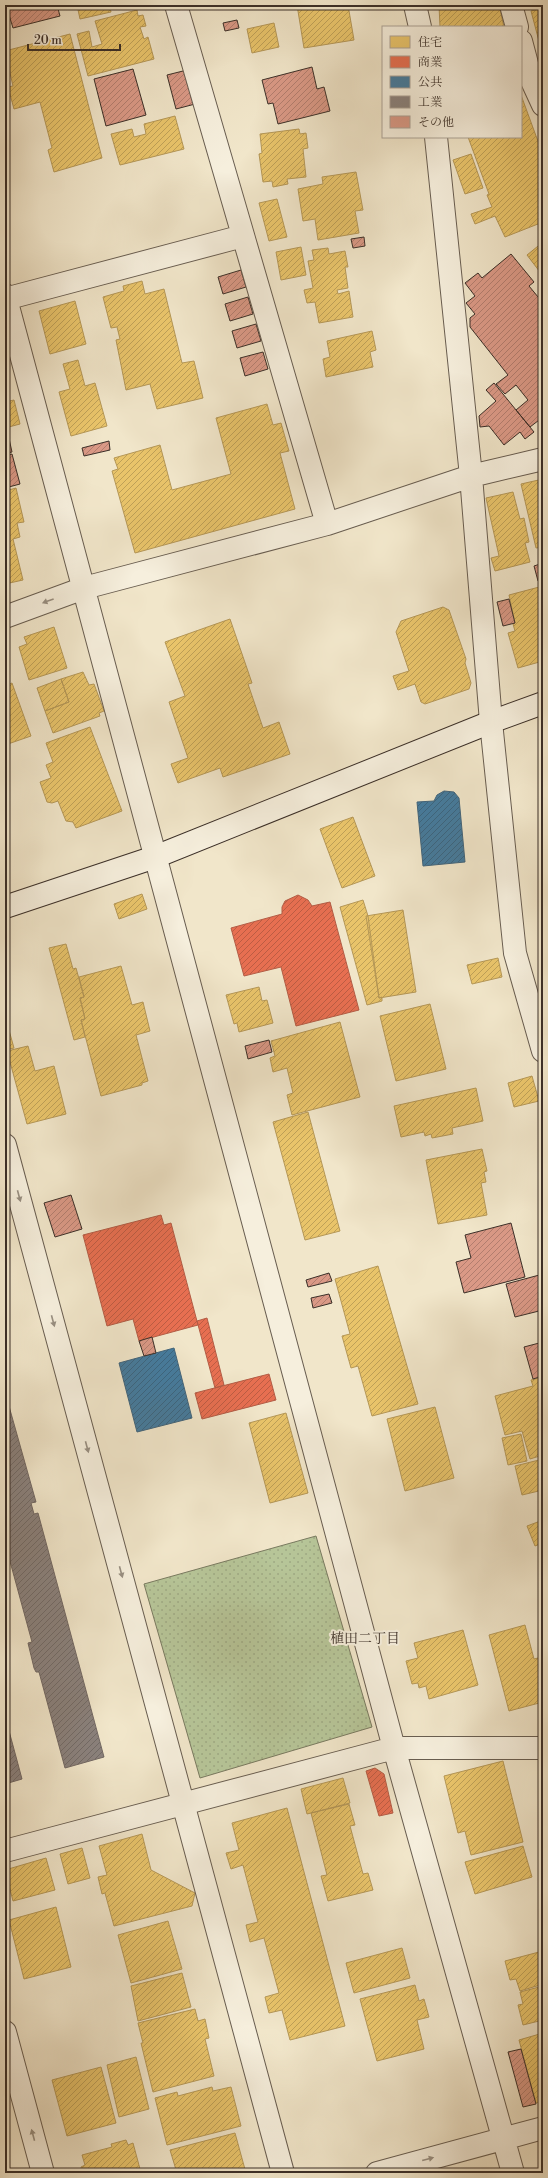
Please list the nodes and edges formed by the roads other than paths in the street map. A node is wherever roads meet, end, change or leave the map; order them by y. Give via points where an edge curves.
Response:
1 (176, 5) edge
2 (415, 5) edge
3 (511, 5) edge
4 (420, 26) edge
5 (517, 26) edge
6 (522, 43) edge
7 (537, 77) edge
8 (543, 105) edge
9 (436, 138) edge
10 (243, 236) junction
11 (5, 298) edge
12 (543, 459) edge
13 (471, 476) junction
14 (327, 524) junction
15 (84, 588) junction
16 (5, 616) edge
17 (543, 703) edge
18 (491, 722) junction
19 (155, 857) junction
20 (5, 907) edge
21 (543, 1051) edge
22 (5, 1145) edge
23 (394, 1748) junction
24 (543, 1748) edge
25 (183, 1804) junction
26 (5, 1851) edge
27 (5, 2032) edge
28 (543, 2128) edge
29 (502, 2139) junction
30 (43, 2173) edge
31 (283, 2173) edge
32 (377, 2173) edge
33 (513, 2173) edge

1 - 10 street
2 - 4 street
3 - 5 street
6 - 7 street
7 - 8 street
9 - 13 street
10 - 11 street
10 - 14 street
11 - 15 street
12 - 13 street
13 - 14 street
13 - 18 street
14 - 15 street
15 -> 16 street
15 - 19 street
17 - 18 street
18 - 19 street
18 - 21 street via 515,953
19 - 20 street
19 - 23 street
22 -> 25 street
23 - 24 street
23 - 25 street
23 - 29 street
25 - 26 street
25 - 31 street
30 -> 27 street
28 - 29 street
32 -> 29 street
29 - 33 street

